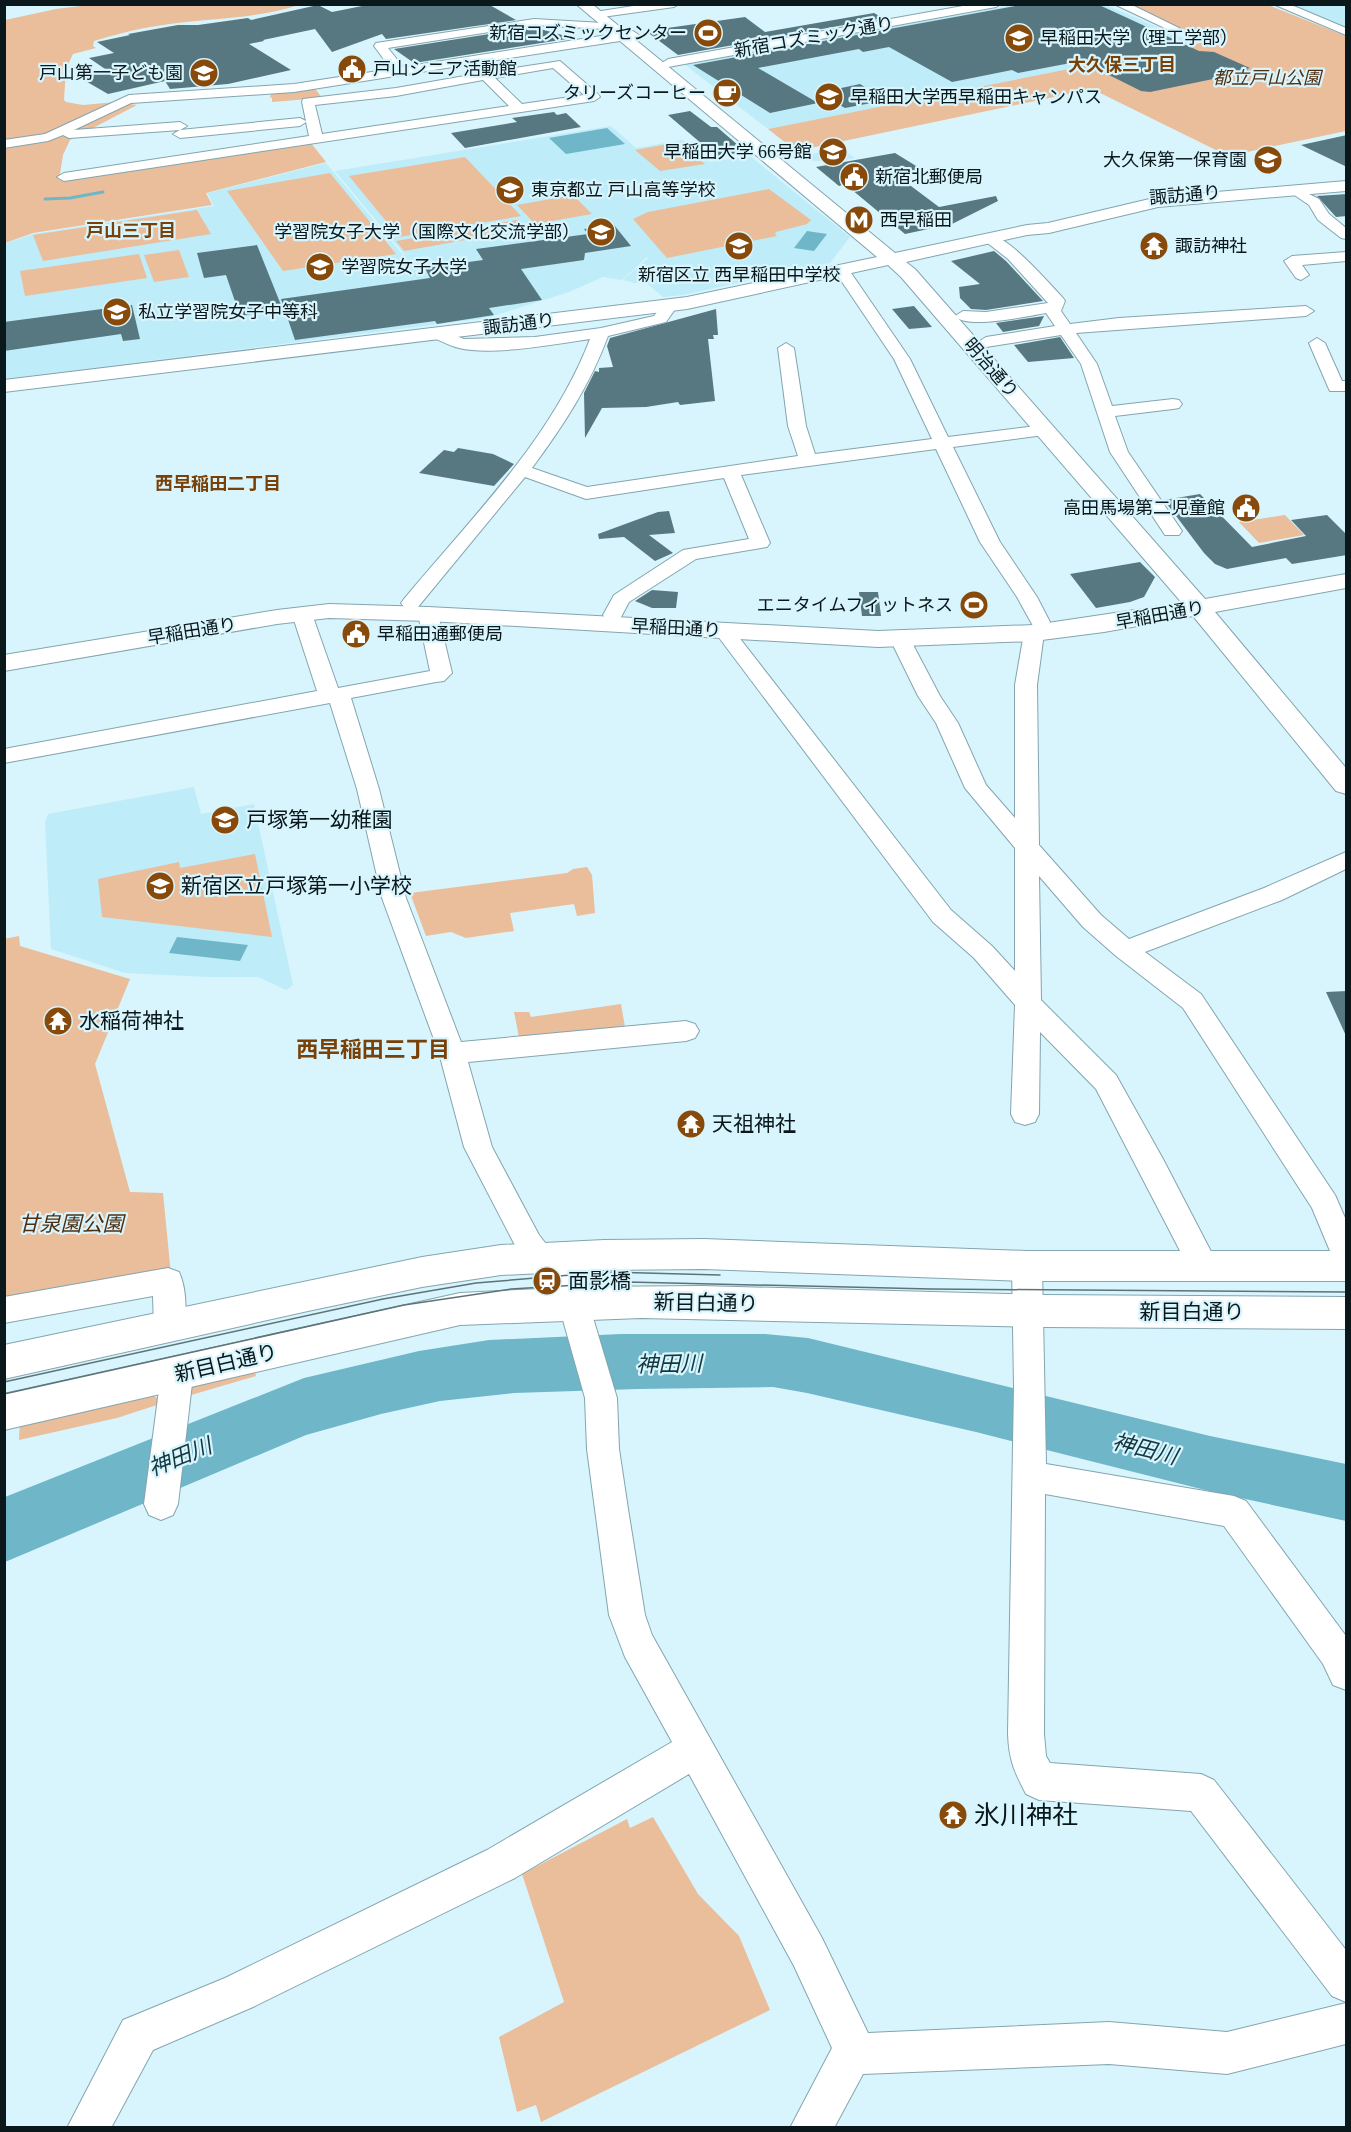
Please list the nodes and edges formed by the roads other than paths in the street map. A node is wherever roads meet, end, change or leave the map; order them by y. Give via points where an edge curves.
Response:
1 (674, 4) edge
2 (996, 4) edge
3 (1119, 4) edge
4 (1278, 4) edge
5 (519, 10) dead end
6 (598, 12) edge
7 (534, 22) junction
8 (1175, 29) dead end
9 (1347, 32) edge
10 (627, 35) junction
11 (468, 60) junction
12 (668, 63) junction
13 (393, 73) junction
14 (486, 76) junction
15 (319, 84) junction
16 (508, 91) junction
17 (396, 92) junction
18 (481, 95) dead end
19 (329, 100) junction
20 (180, 101) junction
21 (251, 105) dead end
22 (133, 109) dead end
23 (520, 109) junction
24 (330, 119) dead end
25 (306, 121) junction
26 (416, 124) junction
27 (53, 135) junction
28 (177, 137) junction
29 (311, 141) junction
30 (4, 144) edge
31 (179, 161) junction
32 (64, 177) dead end
33 (1347, 177) edge
34 (1347, 186) edge
35 (1292, 189) junction
36 (1347, 235) edge
37 (990, 238) junction
38 (1347, 257) edge
39 (900, 258) junction
40 (842, 270) junction
41 (1301, 275) dead end
42 (670, 305) junction
43 (1054, 308) junction
44 (1305, 311) dead end
45 (963, 315) junction
46 (1065, 329) junction
47 (601, 333) junction
48 (438, 334) junction
49 (986, 342) junction
50 (1317, 343) dead end
51 (786, 348) dead end
52 (4, 386) edge
53 (1347, 386) edge
54 (1173, 404) dead end
55 (1105, 412) junction
56 (1044, 430) junction
57 (943, 444) junction
58 (808, 460) junction
59 (521, 470) junction
60 (730, 471) junction
61 (1172, 531) dead end
62 (1347, 571) edge
63 (1347, 581) edge
64 (1205, 601) junction
65 (420, 608) junction
66 (302, 614) junction
67 (614, 615) junction
68 (1037, 627) junction
69 (724, 631) junction
70 (900, 639) junction
71 (4, 652) edge
72 (4, 663) edge
73 (334, 697) junction
74 (1347, 751) edge
75 (4, 756) edge
76 (1347, 785) edge
77 (1027, 847) junction
78 (1347, 860) edge
79 (1125, 950) junction
80 (1028, 1003) junction
81 (686, 1032) dead end
82 (452, 1053) junction
83 (1025, 1114) dead end
84 (1347, 1254) edge
85 (540, 1258) junction
86 (1203, 1265) junction
87 (1027, 1266) junction
88 (1347, 1266) edge
89 (4, 1310) edge
90 (1028, 1311) junction
91 (1347, 1313) edge
92 (578, 1317) junction
93 (169, 1327) junction
94 (4, 1362) edge
95 (177, 1375) junction
96 (4, 1412) edge
97 (1028, 1465) junction
98 (161, 1502) dead end
99 (1347, 1672) edge
100 (697, 1748) junction
101 (1347, 1982) edge
102 (1347, 2024) edge
103 (854, 2049) junction
104 (88, 2127) edge
105 (811, 2127) edge

1 - 6 street
2 - 12 street, 新宿コズミック通り
3 - 8 street
4 - 9 street
5 - 7 street
6 - 7 street via 590,26
6 - 10 main road, 明治通り
7 - 13 street via 380,46
10 - 11 street
10 - 12 main road, 明治通り
10 - 39 main road, 明治通り
11 - 13 street
11 - 14 street
12 - 39 main road, 明治通り
13 - 15 street
13 - 17 street
14 - 16 street
14 - 17 street
14 - 23 street via 556,64 567,81 594,97
15 - 19 street
15 - 20 street
16 - 18 street
16 - 23 street
17 - 19 street
17 - 26 street
19 - 25 street via 296,103
20 - 21 street
20 - 22 street
20 - 27 street via 129,99
20 - 28 street
23 - 26 street
24 - 25 street
25 - 28 street
25 - 29 street
26 - 29 street
27 - 28 street
27 - 30 street
28 - 31 street
29 - 31 street
31 - 32 street
33 - 35 main road, 諏訪通り
34 - 35 main road, 諏訪通り
35 - 36 street via 1314,202 1323,217
35 - 37 main road, 諏訪通り via 1140,205
37 - 39 main road, 諏訪通り
37 - 43 street via 1058,301
38 - 41 street via 1292,261
39 - 40 main road, 諏訪通り
39 - 45 main road, 明治通り
39 - 56 main road, 明治通り via 908,273
40 - 42 main road, 諏訪通り
40 - 57 street via 902,359
42 - 47 street via 660,319
42 - 48 main road, 諏訪通り
43 - 45 street via 986,317
43 - 46 street
44 - 46 street
45 - 49 main road, 明治通り
46 - 49 street
46 - 55 street via 1089,364
47 - 48 street via 478,345 457,343
47 - 59 street via 566,408
48 - 52 main road, 諏訪通り
49 - 64 main road, 明治通り
50 - 53 street via 1335,387
51 - 58 street via 796,426
54 - 55 street
55 - 61 street via 1119,452
56 - 57 street
56 - 64 main road, 明治通り
57 - 58 street
57 - 68 street via 990,542 1027,597
58 - 60 street
59 - 60 street via 586,493
59 - 65 street
60 - 67 street via 760,543 690,554 621,599
62 - 64 main road, 早稲田通り
63 - 64 main road, 早稲田通り
64 - 68 main road, 早稲田通り via 1104,624
64 - 74 main road, 明治通り
64 - 76 main road, 明治通り
65 - 66 main road, 早稲田通り
65 - 67 main road, 早稲田通り
65 - 69 main road, 早稲田通り
65 - 71 main road, 早稲田通り via 353,602 293,604
65 - 73 street via 441,673
66 - 72 main road, 早稲田通り
66 - 73 street
67 - 68 main road, 早稲田通り via 870,630
68 - 70 main road, 早稲田通り
68 - 77 street via 1026,685
69 - 70 main road, 早稲田通り
69 - 80 street via 942,916 983,952
70 - 77 street via 947,723 976,788
73 - 75 street
73 - 82 street via 368,789 394,898
77 - 79 street via 1092,921
77 - 80 street
78 - 79 street via 1273,894
79 - 84 street via 1192,1001 1325,1203
80 - 83 street
80 - 86 street via 1106,1082
81 - 82 street
82 - 85 street via 478,1147
85 - 87 main road via 704,1254
85 - 92 street
85 - 93 main road via 422,1272
86 - 87 main road
86 - 88 main road
87 - 90 street
89 - 93 street via 168,1281
90 - 91 main road, 新目白通り
90 - 92 main road, 新目白通り via 679,1301
90 - 97 street
92 - 95 main road, 新目白通り via 460,1309
92 - 100 street via 601,1397 607,1479 627,1615 660,1688
93 - 94 main road
95 - 96 main road, 新目白通り
95 - 98 street
97 - 99 street via 1234,1512 1336,1651
97 - 101 street via 1026,1734 1028,1759 1039,1781 1201,1793
100 - 103 street via 808,1952
100 - 104 street via 501,1864 239,1993 138,2035
102 - 103 street via 1227,2053 1109,2043 866,2054
103 - 105 street

